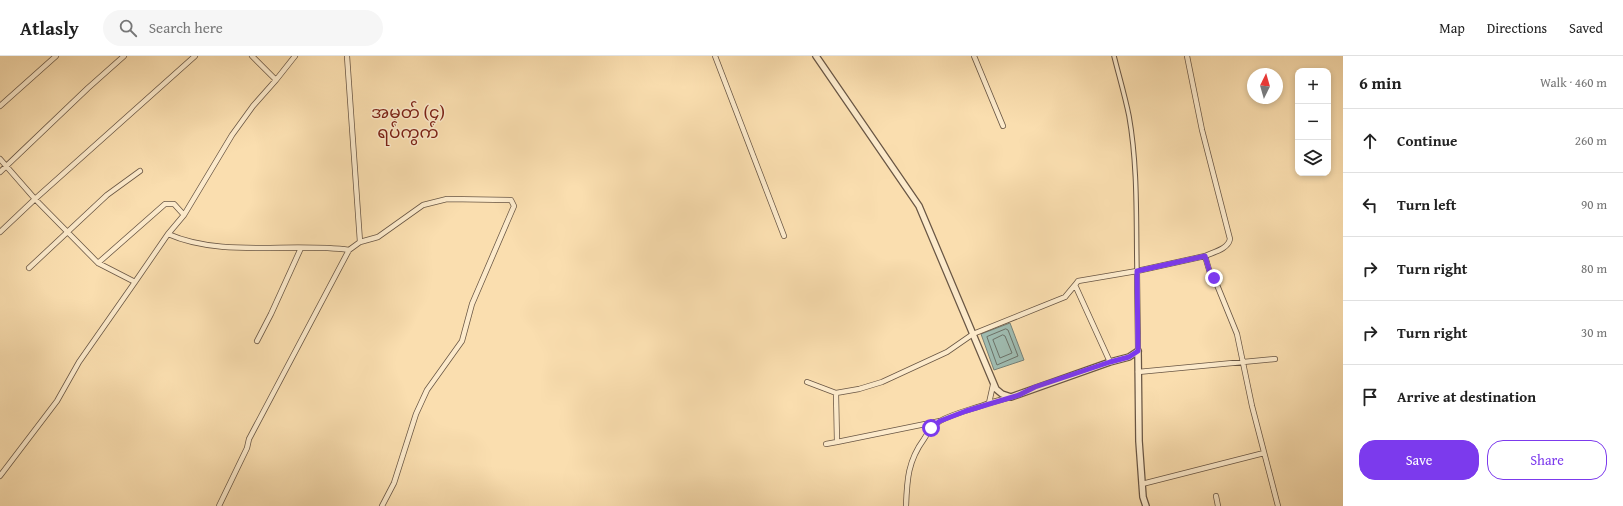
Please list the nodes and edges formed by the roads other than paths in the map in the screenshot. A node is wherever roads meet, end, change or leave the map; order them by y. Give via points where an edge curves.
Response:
1 (56, 56) edge
2 (124, 56) edge
3 (195, 56) edge
4 (252, 56) edge
5 (295, 56) edge
6 (347, 56) edge
7 (715, 56) edge
8 (816, 56) edge
9 (974, 56) edge
10 (1114, 56) edge
11 (1187, 56) edge
12 (276, 80) junction
13 (0, 106) edge
14 (1002, 126) dead end
15 (0, 159) edge
16 (7, 166) junction
17 (140, 171) dead end
18 (0, 172) edge
19 (35, 198) junction
20 (184, 215) junction
21 (0, 232) edge
22 (68, 232) junction
23 (168, 234) junction
24 (784, 236) dead end
25 (360, 242) junction
26 (301, 248) junction
27 (349, 250) junction
28 (1205, 256) junction
29 (98, 263) junction
30 (29, 268) dead end
31 (1137, 271) junction
32 (136, 282) junction
33 (1075, 286) junction
34 (973, 334) junction
35 (258, 341) dead end
36 (1138, 351) junction
37 (1274, 359) dead end
38 (1110, 362) junction
39 (1243, 363) junction
40 (1138, 372) junction
41 (807, 382) dead end
42 (994, 385) junction
43 (836, 392) junction
44 (1011, 397) junction
45 (989, 403) junction
46 (940, 421) junction
47 (837, 442) junction
48 (826, 444) dead end
49 (1264, 453) junction
50 (0, 476) edge
51 (1142, 484) junction
52 (1216, 496) dead end
53 (219, 506) edge
54 (382, 506) edge
55 (906, 506) edge
56 (1146, 506) edge
57 (1218, 506) edge
58 (1278, 506) edge

1 - 13 street
2 - 16 street
3 - 19 street
4 - 12 street
5 - 12 street
6 - 25 street
7 - 24 street
8 - 34 street via 920,206
9 - 14 street
10 - 31 street via 1128,115 1133,151
11 - 28 street via 1202,130 1230,239 1224,248
12 - 20 street via 232,135
15 - 16 street
16 - 18 street
16 - 19 street
17 - 22 street via 107,195
19 - 21 street
19 - 22 street
20 - 23 street
20 - 29 street via 174,204 165,204
22 - 29 street
22 - 30 street
23 - 26 street via 204,244
23 - 32 street
25 - 27 street
25 - 54 street via 378,237 423,205 447,199 511,200 514,206 472,304 462,341 427,390 416,414 394,483
26 - 27 street
26 - 35 street
27 - 53 street via 249,439
28 - 31 street
28 - 39 street via 1237,334
29 - 32 street
31 - 33 street via 1078,281
31 - 36 street
32 - 50 street via 79,362 56,401
33 - 34 street via 1065,297
33 - 38 street
34 - 42 street
34 - 43 street via 947,352 882,382
36 - 38 street via 1129,357
36 - 40 street
37 - 39 street
38 - 44 street
39 - 40 street
39 - 49 street
40 - 51 street
41 - 43 street
42 - 44 street via 1002,394
42 - 45 street
43 - 47 street
44 - 45 street
45 - 46 street
46 - 47 street
46 - 55 street via 931,428 910,464
47 - 48 street
49 - 51 street
49 - 58 street
51 - 56 street
52 - 57 street

